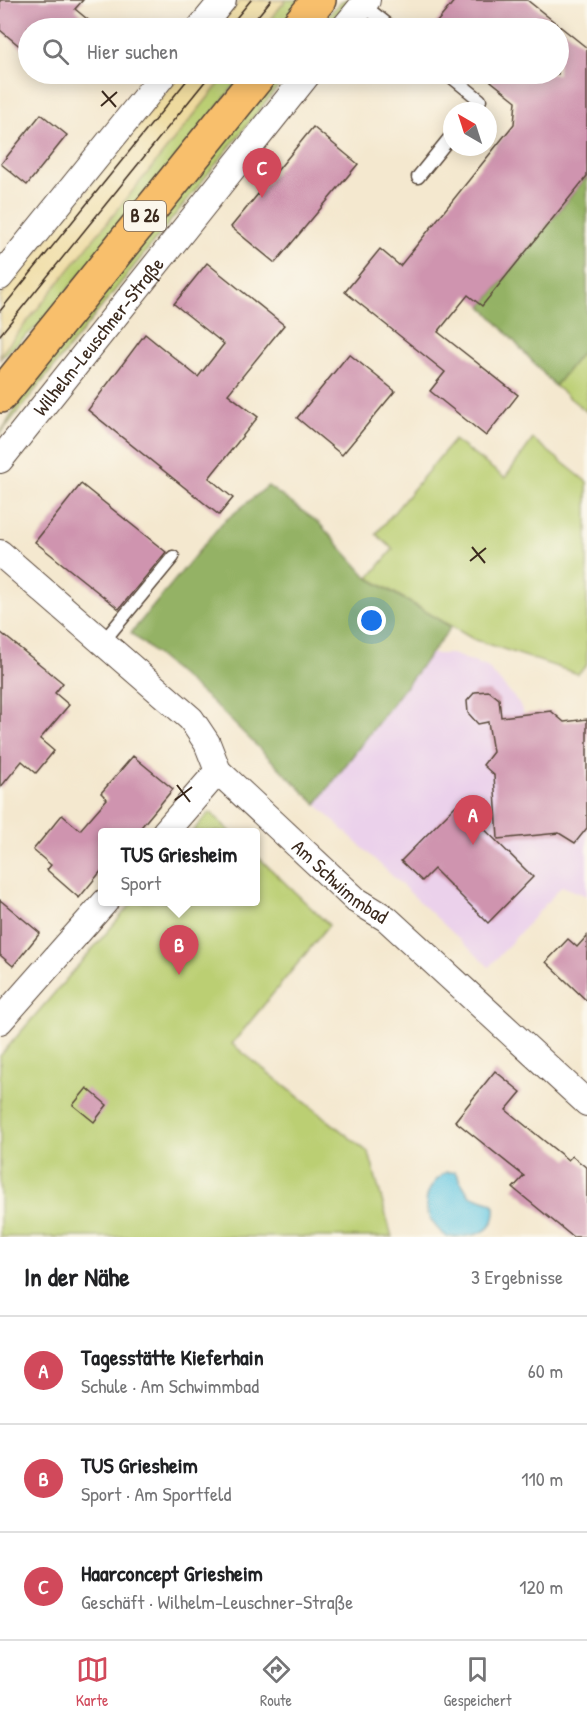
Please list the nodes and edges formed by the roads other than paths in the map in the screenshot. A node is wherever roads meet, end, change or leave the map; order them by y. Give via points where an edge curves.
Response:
1 (223, 0) edge
2 (319, 0) edge
3 (365, 2) edge
4 (208, 18) edge
5 (304, 18) edge
6 (352, 18) edge
7 (382, 18) edge
8 (156, 84) edge
9 (252, 84) edge
10 (300, 84) edge
11 (460, 84) edge
12 (479, 102) edge
13 (443, 146) edge
14 (418, 177) dead end
15 (0, 277) edge
16 (0, 396) edge
17 (0, 460) edge
18 (0, 553) edge
19 (173, 557) dead end
20 (102, 644) junction
21 (218, 771) junction
22 (168, 828) edge
23 (101, 906) edge
24 (0, 1021) edge
25 (587, 1103) edge

1 - 4 street
2 - 5 main road
3 - 6 street
3 - 7 lane
8 - 15 street
9 - 16 main road, Wilhelm-Leuschner-Straße / B 26
10 - 17 street, Wilhelm-Leuschner-Straße
11 - 12 lane
13 - 14 lane
18 - 20 street, Am Schwimmbad
19 - 20 lane
20 - 21 street, Am Schwimmbad via 191,719 207,743
21 - 22 street
21 - 25 street, Am Schwimmbad via 356,900 387,919
23 - 24 street

